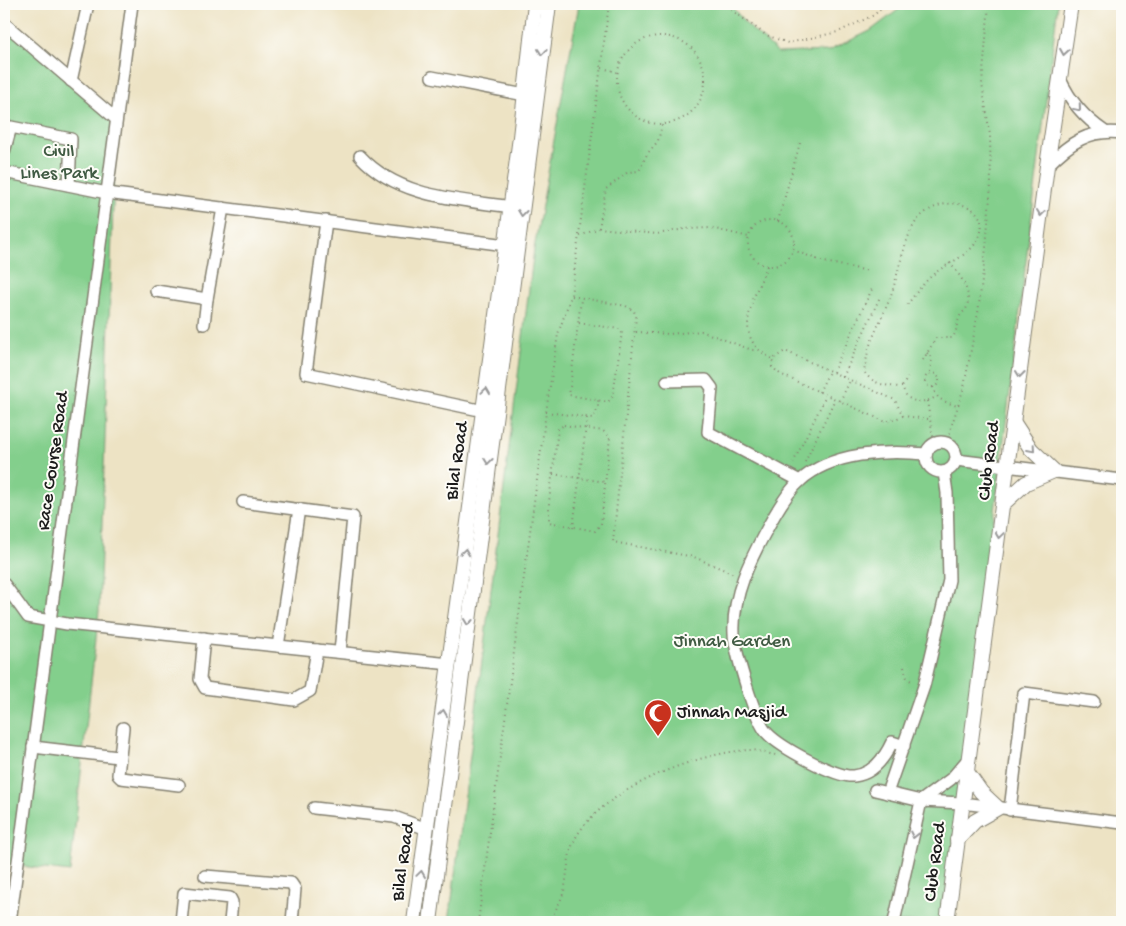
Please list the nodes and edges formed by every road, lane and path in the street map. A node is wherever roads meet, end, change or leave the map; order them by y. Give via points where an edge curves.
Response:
1 (88, 4) edge
2 (132, 4) edge
3 (535, 4) edge
4 (549, 4) edge
5 (608, 4) edge
6 (722, 4) edge
7 (886, 4) edge
8 (989, 4) edge
9 (1071, 4) edge
10 (4, 23) edge
11 (602, 68) junction
12 (617, 72) junction
13 (432, 77) dead end
14 (1060, 78) junction
15 (71, 81) junction
16 (525, 95) junction
17 (116, 119) junction
18 (662, 125) junction
19 (1104, 131) junction
20 (1122, 133) edge
21 (800, 143) dead end
22 (4, 152) edge
23 (360, 156) dead end
24 (1047, 166) junction
25 (4, 172) edge
26 (69, 185) junction
27 (107, 193) junction
28 (511, 207) junction
29 (224, 208) junction
30 (326, 221) junction
31 (778, 221) junction
32 (599, 228) junction
33 (580, 236) junction
34 (749, 237) junction
35 (506, 245) junction
36 (793, 250) junction
37 (949, 263) junction
38 (767, 265) junction
39 (869, 271) dead end
40 (872, 289) dead end
41 (156, 290) dead end
42 (571, 296) junction
43 (880, 297) dead end
44 (207, 299) junction
45 (581, 299) junction
46 (907, 305) dead end
47 (580, 323) junction
48 (204, 324) dead end
49 (636, 332) junction
50 (756, 350) junction
51 (926, 352) junction
52 (773, 358) junction
53 (923, 360) dead end
54 (831, 371) junction
55 (930, 372) junction
56 (843, 377) junction
57 (908, 377) dead end
58 (850, 380) junction
59 (667, 381) dead end
60 (902, 387) junction
61 (934, 387) junction
62 (819, 392) junction
63 (827, 395) junction
64 (936, 397) junction
65 (835, 399) junction
66 (598, 400) junction
67 (840, 401) junction
68 (927, 401) junction
69 (957, 406) junction
70 (484, 411) junction
71 (546, 412) junction
72 (903, 416) junction
73 (587, 418) junction
74 (929, 419) junction
75 (1014, 423) junction
76 (586, 428) junction
77 (934, 443) junction
78 (946, 443) junction
79 (926, 454) junction
80 (956, 460) junction
81 (1008, 466) junction
82 (944, 472) junction
83 (1054, 472) junction
84 (554, 474) junction
85 (580, 478) junction
86 (795, 478) junction
87 (1122, 480) edge
88 (605, 482) junction
89 (243, 502) dead end
90 (1004, 503) junction
91 (299, 509) junction
92 (573, 528) junction
93 (743, 578) junction
94 (4, 584) edge
95 (50, 620) junction
96 (204, 638) junction
97 (278, 646) junction
98 (317, 650) junction
99 (340, 652) junction
100 (450, 664) junction
101 (904, 667) dead end
102 (924, 686) junction
103 (1094, 702) dead end
104 (123, 728) dead end
105 (904, 746) junction
106 (34, 747) junction
107 (791, 752) junction
108 (970, 756) junction
109 (118, 757) junction
110 (968, 772) junction
111 (179, 785) dead end
112 (921, 802) junction
113 (962, 803) junction
114 (314, 808) dead end
115 (1004, 809) junction
116 (1122, 823) edge
117 (427, 829) junction
118 (957, 840) junction
119 (205, 876) dead end
120 (10, 922) edge
121 (181, 922) edge
122 (230, 922) edge
123 (292, 922) edge
124 (414, 922) edge
125 (430, 922) edge
126 (478, 922) edge
127 (549, 922) edge
128 (894, 922) edge
129 (947, 922) edge

1 - 15 street
2 - 17 street, Race Course Road
3 - 16 main road, Bilal Road
4 -> 125 main road, Bilal Road
5 - 11 path
6 - 7 path via 766,35 788,43 838,32 874,15
8 - 69 path via 982,84 990,135 987,239 978,313 964,387
9 -> 14 main road, Club Road
10 - 15 street
11 - 12 path
11 - 33 path
12 - 18 path via 620,98 630,112 645,122
12 - 18 path via 628,49 651,37 668,36 691,48 704,70 702,96 686,117
13 - 16 street
14 -> 19 street via 1082,114
14 - 24 main road, Club Road
15 - 17 street
16 - 28 main road, Bilal Road
17 - 27 street, Race Course Road
18 - 32 path via 658,141 639,171 628,172 606,189
19 - 20 street
19 - 24 street via 1072,144
21 - 31 path
22 - 26 street via 11,127 72,139
23 - 28 street via 385,178 418,192
24 -> 75 main road, Club Road
25 - 26 street
26 - 27 street
27 - 29 street
27 - 95 street, Race Course Road
28 - 35 main road, Bilal Road
29 - 30 street
29 - 44 street
30 - 35 street
30 - 70 street via 306,374
31 - 34 path via 762,222
31 - 36 path via 790,230
32 - 33 path
32 - 34 path via 657,234 711,228
33 - 42 path
34 - 38 path via 753,256
70 -> 35 main road, Bilal Road
36 - 38 path via 783,262
36 - 39 path via 824,262
37 - 46 path via 934,274
37 - 51 path via 961,275 968,303 960,315 956,334 952,338 936,338
37 - 60 path via 974,245 981,230 980,219 972,210 964,204 950,202 937,204 917,219 868,354 864,371 867,377 891,387
38 - 50 path via 747,323 748,334
40 - 54 path
41 - 44 street
42 - 45 path
42 - 71 path via 558,334
43 - 56 path
44 - 48 street
45 - 47 path
45 - 49 path via 630,308 636,318
47 - 66 path via 569,394
47 - 66 path via 619,329 623,336 612,399 608,402
49 - 50 path via 669,334 701,331
49 - 93 path via 613,542 694,557
50 - 52 path
51 - 53 path
51 - 55 path via 932,358
52 - 54 path via 785,352
52 - 62 path via 772,366 780,374
54 - 56 path
54 - 62 path
55 - 61 path via 939,380
55 - 61 path via 925,376 925,383
56 - 58 path
57 - 60 path
58 - 67 path
58 - 72 path via 896,400
59 - 86 street via 706,380 710,383 708,432
60 - 68 path via 911,400
61 - 64 path
62 - 63 path
63 - 65 path
63 - 86 path
64 - 68 path
64 - 69 path
65 - 67 path
65 - 86 path
66 - 73 path via 596,416
67 - 72 path via 886,422
68 - 74 path
69 - 78 path
100 -> 70 main road, Bilal Road
71 - 73 path
71 - 126 path
72 - 74 path
73 - 76 path
74 - 77 path
75 - 81 main road, Club Road
75 -> 83 main road via 1031,449
76 - 84 path via 564,425 559,428
76 - 85 path
76 - 88 path via 605,432 610,437
77 - 78 street
77 - 79 street
78 - 80 street via 956,452
79 - 82 street via 931,468
79 - 86 street via 898,451 840,460
80 - 81 street
80 - 82 street via 954,466
81 - 83 street
81 - 90 main road, Club Road
82 - 102 street via 949,580
83 - 87 street
83 - 90 main road via 1026,483
84 - 85 path
84 - 92 path via 549,522
85 - 88 path
85 - 92 path
86 - 93 street
88 - 92 path via 599,529
89 - 91 street
90 -> 108 main road, Club Road
91 - 97 street
91 - 99 street via 353,517
93 - 107 street via 734,615 738,662 766,732
94 - 95 street via 28,617
95 - 96 street
95 - 106 street, Race Course Road
96 - 97 street
96 - 98 street via 200,679 205,688 294,700 310,692
97 - 98 street
98 - 99 street
99 - 100 street
117 -> 100 main road, Bilal Road
101 - 102 path via 907,678
102 - 105 street
103 - 115 street via 1024,693
104 - 109 street
105 - 107 street via 892,742 873,768 853,776
105 - 112 street via 881,792
106 - 109 street
106 - 120 street, Race Course Road
107 - 127 path via 776,755 751,750 700,758 651,776 611,802 590,820 576,838 563,893
108 - 110 main road, Club Road
108 - 112 street via 951,779
109 - 111 street via 120,778
110 - 113 main road, Club Road
110 - 115 main road via 981,792
112 - 113 street
112 -> 128 street
113 - 115 street
113 - 118 main road, Club Road
114 - 117 street via 394,817
115 - 116 street
115 - 118 main road via 975,821
124 -> 117 main road, Bilal Road
118 - 129 main road, Club Road
119 - 123 street via 291,883 295,889
121 - 122 street via 184,893 230,898

